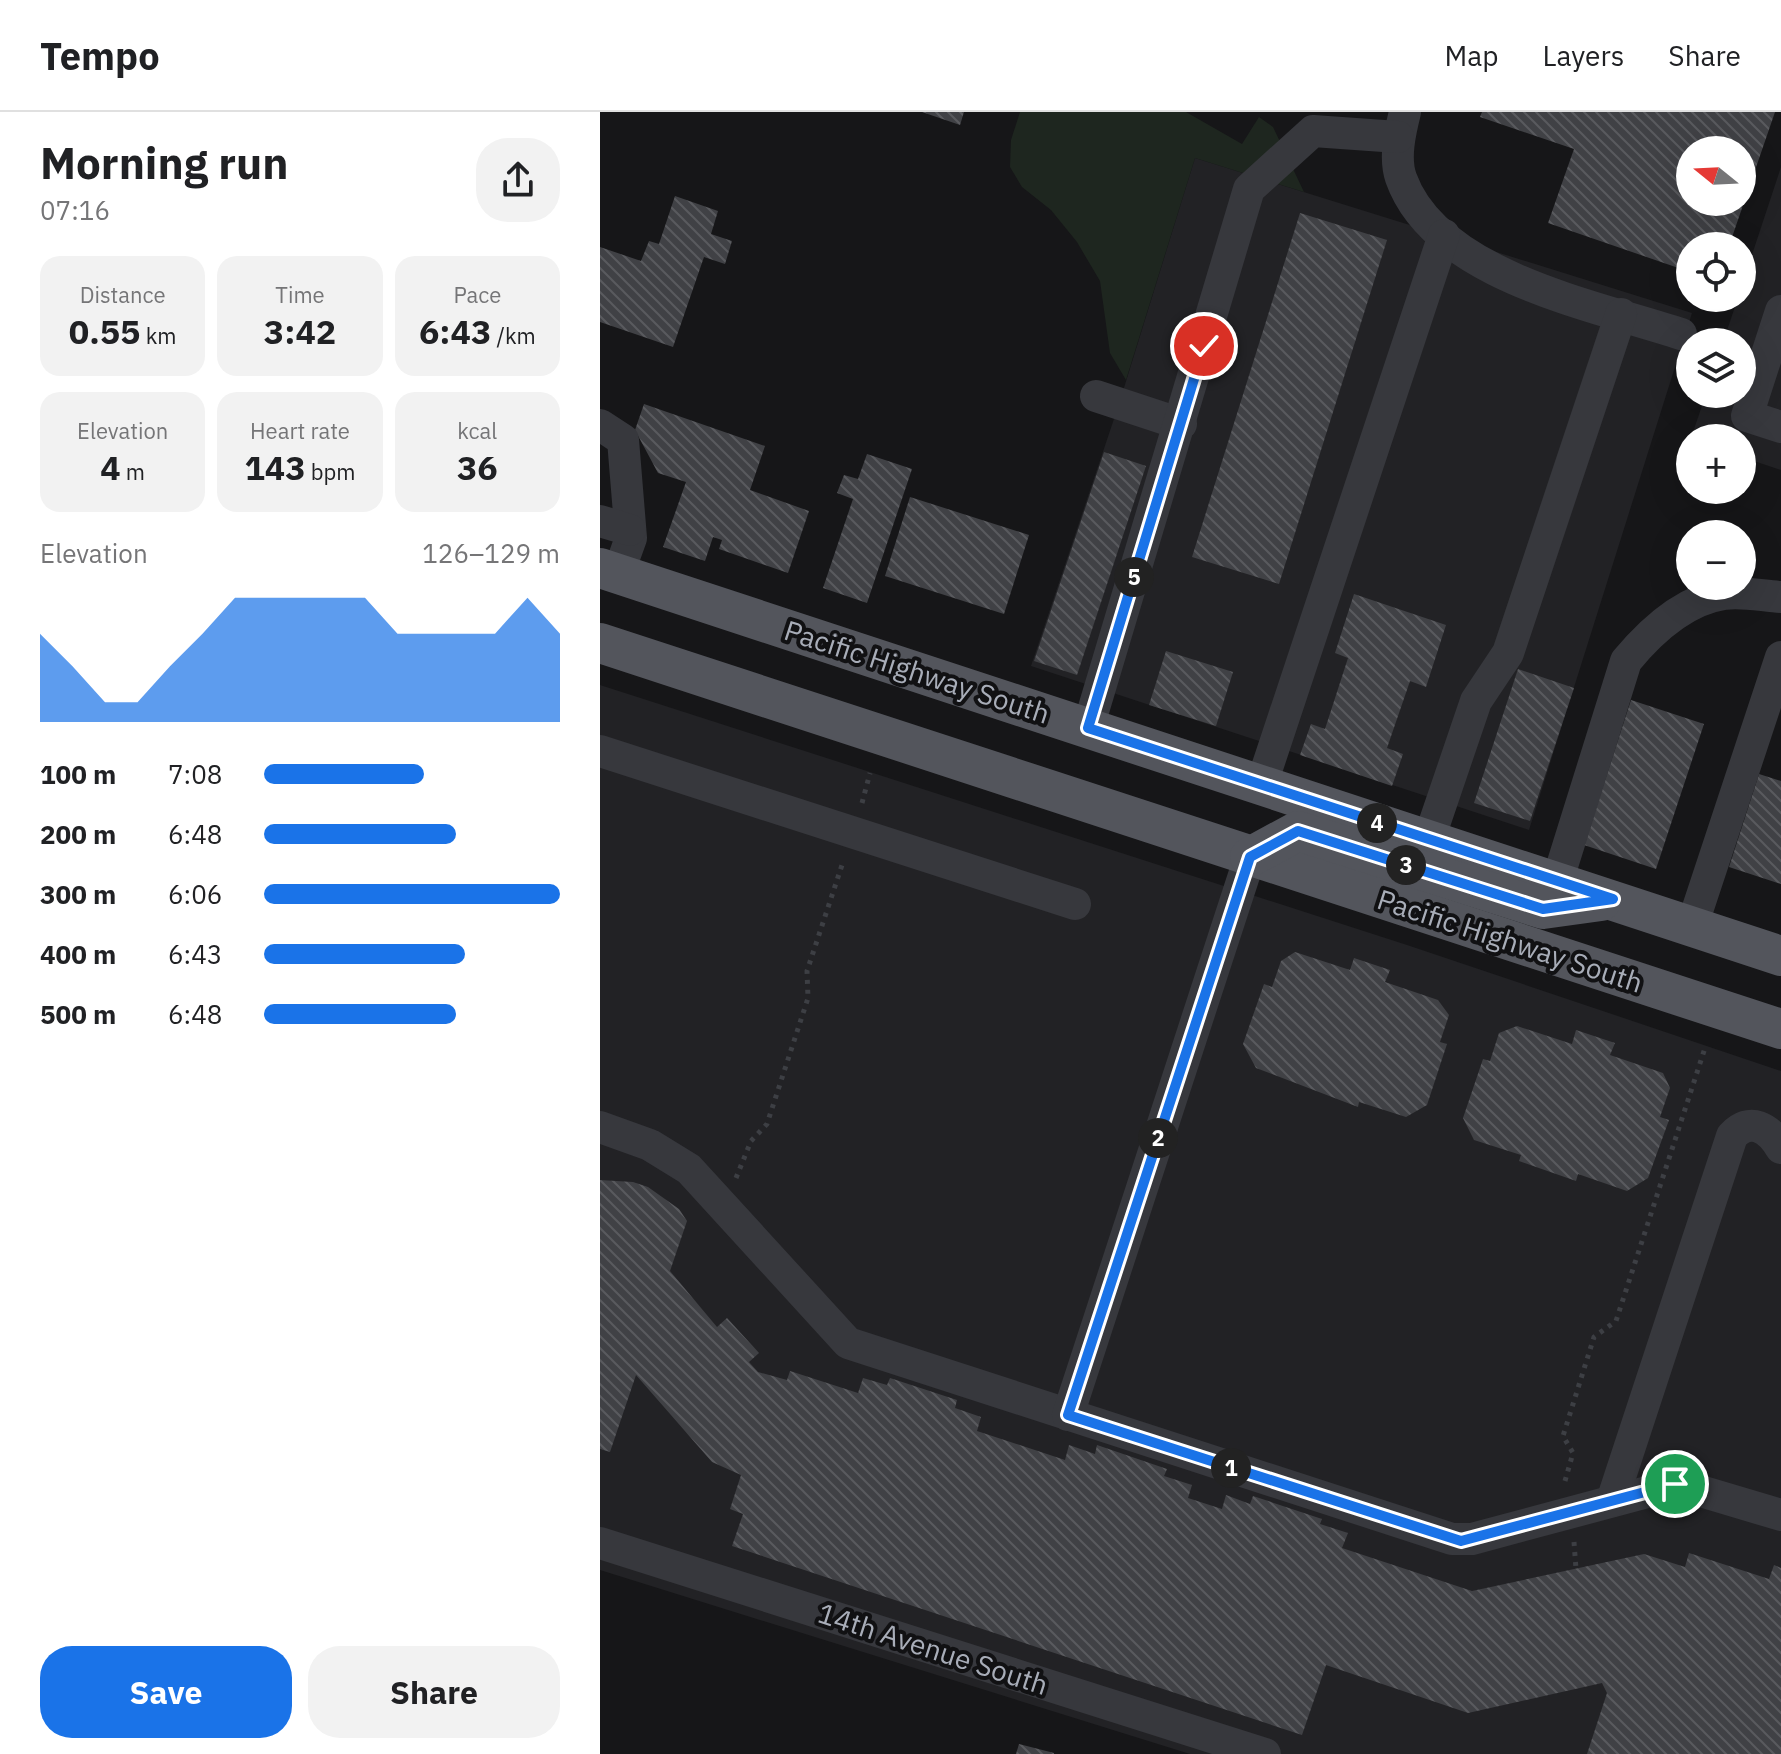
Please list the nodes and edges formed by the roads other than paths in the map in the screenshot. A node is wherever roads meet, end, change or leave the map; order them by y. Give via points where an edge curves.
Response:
1 (1402, 125) edge
2 (1444, 235) junction
3 (1781, 311) edge
4 (1621, 314) junction
5 (1676, 332) edge
6 (1096, 396) dead end
7 (1181, 424) junction
8 (600, 425) edge
9 (1781, 427) edge
10 (614, 500) edge
11 (609, 571) edge
12 (1781, 597) edge
13 (600, 643) edge
14 (1781, 657) edge
15 (1088, 728) junction
16 (600, 751) edge
17 (1261, 786) junction
18 (1429, 839) junction
19 (1250, 857) junction
20 (1557, 882) junction
21 (1613, 899) junction
22 (1075, 904) dead end
23 (1692, 926) junction
24 (1781, 956) edge
25 (1781, 1029) edge
26 (600, 1127) edge
27 (1781, 1148) edge
28 (1068, 1415) junction
29 (1612, 1501) junction
30 (1781, 1515) edge
31 (600, 1543) edge
32 (1265, 1754) edge

1 - 2 lane via 1400,176 1417,209
1 - 7 lane via 1313,131 1249,189
2 - 4 lane via 1480,262 1529,285
2 - 17 lane
3 - 9 lane via 1747,416
4 - 5 lane
4 - 18 lane via 1508,653 1476,701
6 - 7 lane
7 - 15 lane
8 - 10 lane via 623,440
10 - 11 lane via 631,538
11 - 15 main road, Pacific Highway South
12 - 20 lane via 1724,594 1684,609 1644,639 1626,661
13 - 19 main road, Pacific Highway South
14 - 23 lane
15 - 17 main road, Pacific Highway South
16 - 22 lane
17 - 18 main road, Pacific Highway South
18 - 20 main road, Pacific Highway South
19 - 21 main road via 1298,831 1543,909
19 - 25 main road, Pacific Highway South
19 - 28 lane
20 - 21 main road, Pacific Highway South
21 - 23 main road, Pacific Highway South
23 - 24 main road, Pacific Highway South
26 - 28 lane via 669,1155 689,1169 848,1343
27 - 29 lane via 1759,1125 1744,1126 1732,1136
28 - 29 lane via 1452,1539 1466,1540
29 - 30 lane via 1682,1484
31 - 32 lane, 14th Avenue South

